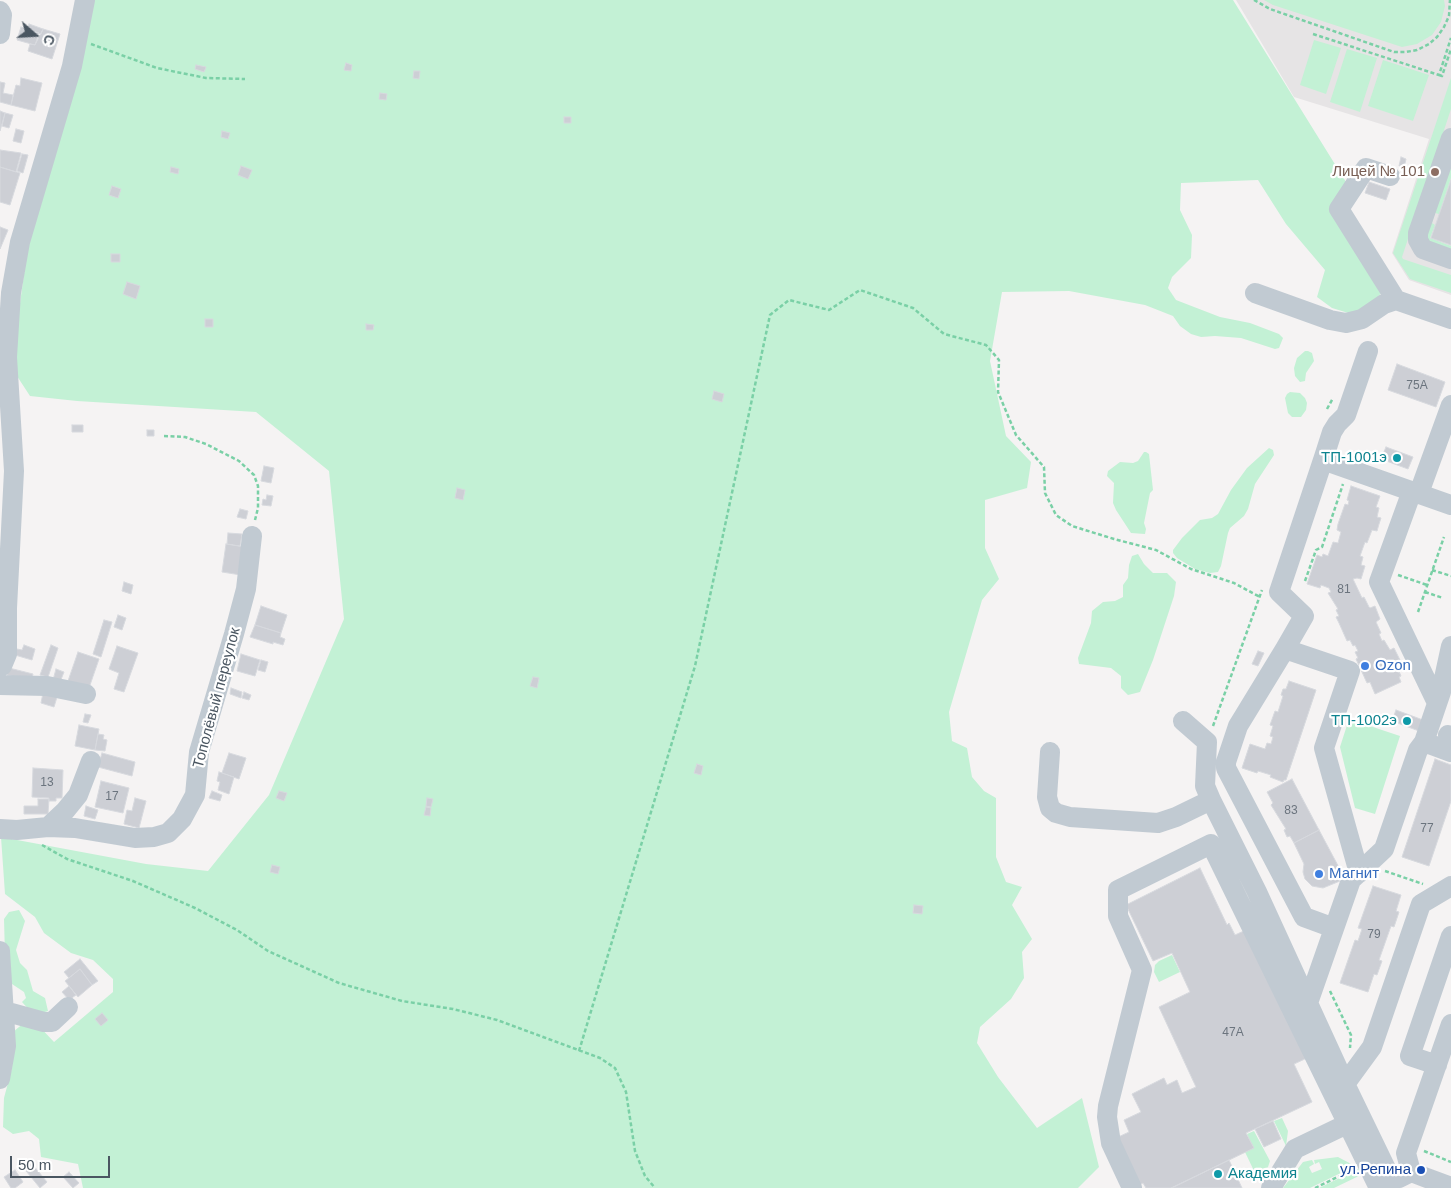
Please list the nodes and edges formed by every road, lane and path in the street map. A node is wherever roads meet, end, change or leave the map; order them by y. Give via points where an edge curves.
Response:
1 (85, 0) edge
2 (1254, 0) edge
3 (1450, 0) edge
4 (0, 11) edge
5 (0, 34) edge
6 (1313, 34) dead end
7 (78, 35) junction
8 (1451, 38) edge
9 (1451, 49) edge
10 (1438, 75) junction
11 (245, 79) dead end
12 (1451, 138) edge
13 (1390, 176) dead end
14 (1451, 260) edge
15 (1255, 293) dead end
16 (1396, 300) junction
17 (1451, 319) edge
18 (1368, 351) dead end
19 (1451, 405) edge
20 (164, 436) dead end
21 (1323, 460) junction
22 (1415, 492) junction
23 (1451, 505) edge
24 (252, 536) joint
25 (1444, 537) dead end
26 (1432, 570) junction
27 (1398, 575) dead end
28 (1451, 576) edge
29 (1427, 585) junction
30 (1425, 591) junction
31 (1260, 597) dead end
32 (1443, 598) dead end
33 (1418, 612) dead end
34 (1451, 646) edge
35 (1285, 649) junction
36 (0, 666) edge
37 (0, 685) edge
38 (86, 694) dead end
39 (1437, 703) junction
40 (1184, 722) dead end
41 (1450, 741) edge
42 (1424, 742) junction
43 (1050, 752) dead end
44 (91, 761) dead end
45 (1211, 800) junction
46 (0, 829) edge
47 (45, 836) junction
48 (1368, 871) junction
49 (1447, 888) edge
50 (1334, 928) junction
51 (1451, 936) edge
52 (0, 951) edge
53 (1329, 988) dead end
54 (1308, 1003) junction
55 (68, 1007) dead end
56 (4, 1011) junction
57 (1451, 1024) edge
58 (579, 1051) junction
59 (1349, 1055) dead end
60 (1437, 1065) junction
61 (0, 1079) edge
62 (1345, 1084) junction
63 (1347, 1124) junction
64 (1366, 1163) junction
65 (1411, 1172) junction
66 (1383, 1186) edge
67 (1451, 1187) edge
68 (655, 1188) edge
69 (1132, 1188) edge
70 (1271, 1188) edge
71 (1315, 1188) edge

1 - 7 street
2 - 3 path via 1270,9 1394,52 1417,50 1437,37 1448,16
4 - 5 street
6 - 10 path
7 - 11 path via 101,49 156,68 206,78
7 - 36 street via 72,66 20,242 11,293 7,356 14,470 7,654
8 - 10 path
9 - 10 path via 1442,76
12 - 14 street via 1418,233 1423,249
13 - 16 street via 1366,168 1339,209
15 - 16 street via 1346,323 1362,319
16 - 17 street
18 - 21 street via 1346,415 1332,432
19 - 22 street
20 - 24 path via 185,437 206,444 239,461 254,475 258,486 258,508
21 - 22 street
21 - 35 street via 1279,592 1304,616
22 - 23 street
22 - 39 street via 1379,582
24 - 47 street, Тополёвый переулок via 246,588 199,752 195,795 182,819 168,833 154,838 74,828
25 - 26 path
26 - 28 path
26 - 29 path
27 - 29 path
29 - 30 path
30 - 32 path
30 - 33 path
31 - 58 path via 1234,583 1191,569 1156,550 1072,526 1056,515 1045,493 1044,467 1016,435 998,392 999,360 986,345 944,334 913,308 860,290 828,310 789,300 770,315 695,666
34 - 39 street
35 - 48 street via 1350,671 1324,748
35 - 50 street via 1238,726 1226,768 1304,917
37 - 38 street via 46,686
39 - 42 street
40 - 45 street via 1207,742 1205,786
41 - 42 street
42 - 48 street via 1418,750 1384,849
43 - 45 street via 1047,797 1050,808 1056,813 1079,818 1158,824
44 - 47 street via 78,795
45 - 54 street
46 - 47 street, Тополёвый переулок
47 - 58 path via 67,859 133,880 195,908 268,950 339,983 402,1001 497,1020
48 - 49 path
48 - 50 street via 1351,880
49 - 62 street via 1421,904 1372,1047
50 - 54 street
51 - 60 street via 1410,1056
52 - 56 street
53 - 59 path via 1351,1035
54 - 62 street
55 - 56 street via 52,1022
56 - 61 street via 6,1046
57 - 60 street
58 - 68 path via 600,1058 615,1068 626,1092 635,1151 645,1176
60 - 65 street via 1406,1153
62 - 66 street
63 - 64 street
63 - 69 street via 1211,844 1118,890 1118,916 1142,970 1107,1117 1111,1143
63 - 70 street via 1295,1149
64 - 66 street
64 - 71 path
65 - 66 street
65 - 67 street

